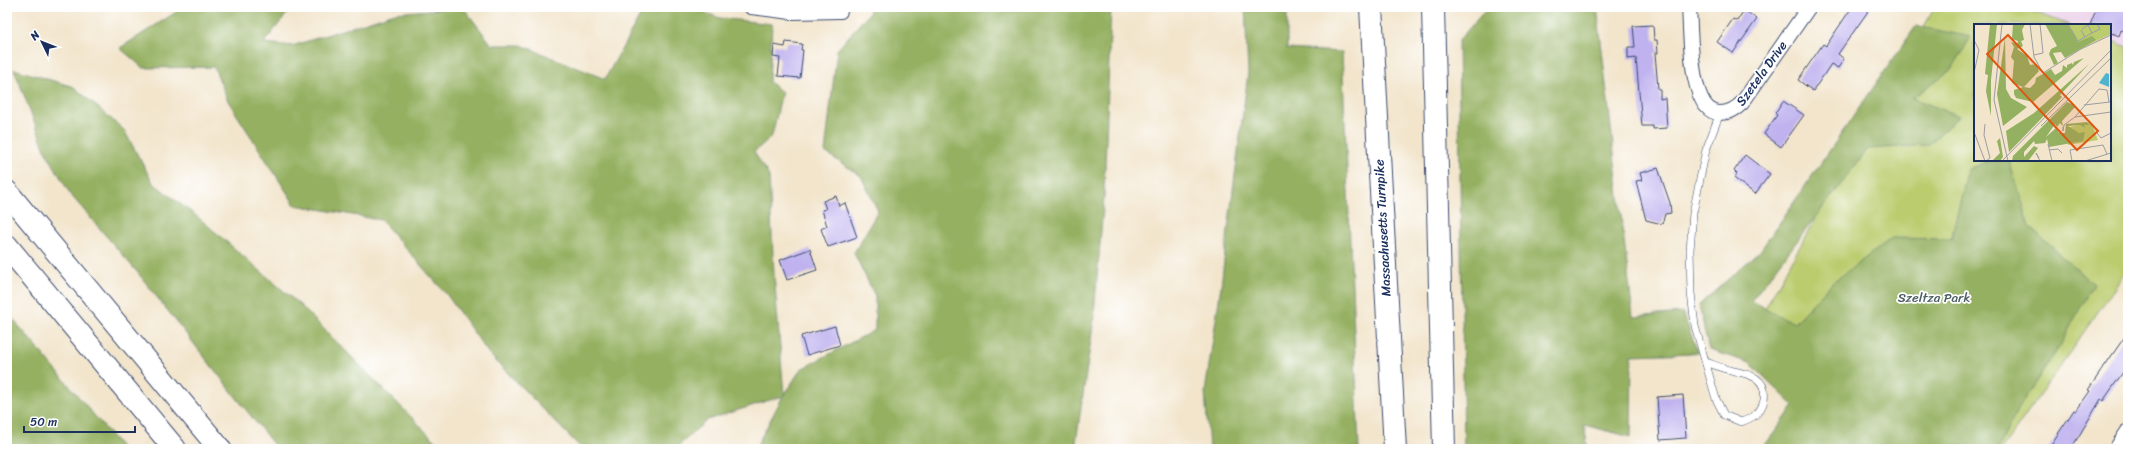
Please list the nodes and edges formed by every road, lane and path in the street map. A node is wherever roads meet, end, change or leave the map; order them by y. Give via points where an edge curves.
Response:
1 (751, 7) edge
2 (1371, 7) edge
3 (1432, 7) edge
4 (1689, 7) edge
5 (1809, 7) edge
6 (840, 9) edge
7 (1720, 113) junction
8 (7, 192) edge
9 (7, 246) edge
10 (1706, 362) junction
11 (2128, 431) edge
12 (175, 449) edge
13 (220, 449) edge
14 (1395, 449) edge
15 (1444, 449) edge
16 (2116, 449) edge

1 - 6 street via 791,12
2 - 14 highway, Massachusetts Turnpike
3 - 15 highway
4 - 7 street, Szetela Drive via 1697,89 1706,106
5 - 7 street, Szetela Drive via 1742,103 1734,110
7 - 10 lane via 1706,150 1693,213 1690,250 1694,326
8 - 13 highway
9 - 12 highway
10 - 10 lane via 1716,399 1724,415 1740,422 1755,417 1763,405 1765,392 1759,380 1745,373
11 - 16 street

